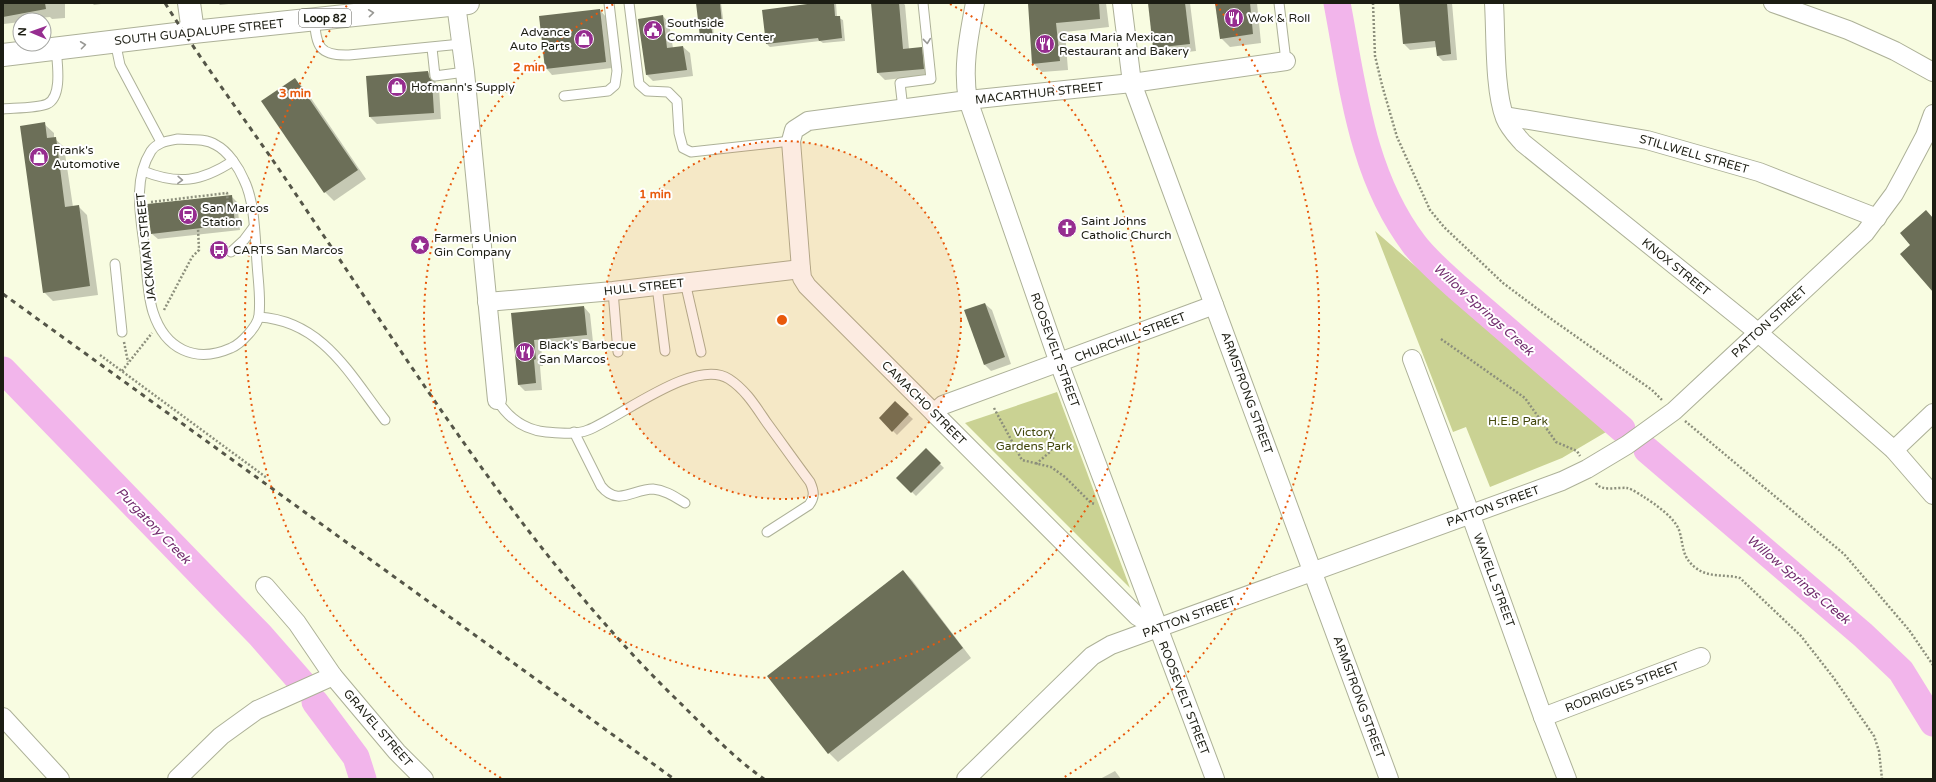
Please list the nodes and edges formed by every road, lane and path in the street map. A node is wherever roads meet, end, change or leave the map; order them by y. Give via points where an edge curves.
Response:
1 (188, 3) edge
2 (460, 3) edge
3 (609, 3) edge
4 (629, 3) edge
5 (923, 3) edge
6 (975, 3) edge
7 (1122, 3) edge
8 (1279, 3) edge
9 (1373, 3) edge
10 (1494, 3) edge
11 (1773, 3) edge
12 (314, 19) junction
13 (193, 32) junction
14 (115, 41) junction
15 (461, 44) junction
16 (56, 48) junction
17 (432, 48) junction
18 (3, 55) edge
19 (1286, 61) joint
20 (465, 72) junction
21 (1933, 72) edge
22 (1132, 83) junction
23 (564, 96) dead end
24 (968, 100) junction
25 (903, 109) junction
26 (3, 110) edge
27 (1933, 114) edge
28 (1505, 116) junction
29 (792, 136) junction
30 (1929, 139) edge
31 (161, 142) junction
32 (233, 161) junction
33 (142, 171) junction
34 (149, 202) dead end
35 (1877, 218) junction
36 (219, 226) dead end
37 (198, 228) dead end
38 (253, 228) junction
39 (231, 252) dead end
40 (115, 264) dead end
41 (801, 269) junction
42 (685, 282) junction
43 (657, 286) junction
44 (612, 291) junction
45 (487, 302) junction
46 (1214, 305) junction
47 (259, 317) junction
48 (158, 323) junction
49 (122, 332) joint
50 (1758, 333) junction
51 (1440, 339) dead end
52 (665, 351) dead end
53 (618, 352) dead end
54 (701, 352) dead end
55 (100, 355) dead end
56 (1412, 360) dead end
57 (128, 362) junction
58 (1059, 363) junction
59 (122, 371) junction
60 (497, 400) joint
61 (994, 408) dead end
62 (1674, 411) junction
63 (934, 413) junction
64 (1933, 413) edge
65 (385, 420) dead end
66 (574, 432) junction
67 (1054, 434) dead end
68 (1894, 450) junction
69 (1036, 464) junction
70 (1587, 469) junction
71 (267, 478) dead end
72 (1933, 495) edge
73 (1109, 499) junction
74 (685, 502) dead end
75 (1470, 514) junction
76 (767, 532) dead end
77 (1312, 572) junction
78 (265, 586) dead end
79 (1157, 628) junction
80 (1701, 657) dead end
81 (1933, 665) edge
82 (333, 676) junction
83 (3, 717) edge
84 (1543, 717) junction
85 (60, 779) edge
86 (177, 779) edge
87 (424, 779) edge
88 (966, 779) edge
89 (1215, 779) edge
90 (1389, 779) edge
91 (1567, 779) edge
92 (1881, 779) edge

1 - 13 main road
12 -> 2 main road, SOUTH GUADALUPE STREET / Loop 82
2 - 15 street
3 - 23 lane via 617,71 614,85 608,91
4 - 29 lane via 639,84 647,90 668,92 677,102 679,133 683,148 691,152
5 -> 25 lane via 931,79 900,83
6 - 24 street, ROOSEVELT STREET via 965,63 965,88
7 - 22 street, ARMSTRONG STREET
8 - 19 lane
9 - 62 path via 1375,56 1382,84 1397,137 1430,210 1444,227 1503,282 1652,390
10 - 28 street, KNOX STREET via 1498,78
11 - 21 street via 1848,30 1896,51
12 - 13 main road, SOUTH GUADALUPE STREET / Loop 82
12 - 17 lane via 319,45 330,55
13 - 14 main road, SOUTH GUADALUPE STREET / Loop 82
16 -> 14 main road, SOUTH GUADALUPE STREET / Loop 82
14 - 31 lane via 120,65
15 - 17 lane
15 - 20 street
16 - 18 main road, SOUTH GUADALUPE STREET / Loop 82
16 - 26 lane via 58,72 53,99 47,104
17 - 20 lane via 435,76
19 - 22 street, MACARTHUR STREET
20 - 45 street
22 - 24 street, MACARTHUR STREET
22 - 46 street, ARMSTRONG STREET
24 - 25 street, MACARTHUR STREET
24 - 58 street, ROOSEVELT STREET
25 - 29 street, MACARTHUR STREET via 808,121
27 - 30 street, PATTON STREET
28 - 35 street, STILLWELL STREET via 1648,140 1759,172
28 - 50 street, KNOX STREET via 1515,134 1532,152
29 - 41 street, CAMACHO STREET
30 - 35 street, PATTON STREET
31 - 32 lane via 208,141 217,145
31 - 33 lane, JACKMAN STREET via 152,149
33 -> 32 lane via 159,177 189,180 206,176
32 - 38 lane via 250,196
33 - 48 lane, JACKMAN STREET via 140,203 151,302
34 - 36 path via 228,193 229,222 218,224
35 - 50 street, PATTON STREET via 1865,234
37 - 48 path via 199,250 192,257
38 - 39 lane
38 - 47 lane
40 - 49 lane
41 - 42 street, HULL STREET
41 - 63 street, CAMACHO STREET via 802,278 807,286
42 - 43 street, HULL STREET
42 - 54 lane
43 - 44 street, HULL STREET
43 - 52 lane
44 - 45 street, HULL STREET
44 - 53 lane
45 - 60 street
46 - 58 street, CHURCHILL STREET
46 - 77 street, ARMSTRONG STREET
47 - 48 lane, JACKMAN STREET via 249,334 233,347 210,355 194,355 182,350 173,343
47 - 65 lane via 289,323 321,340 334,353
48 - 57 path
49 - 57 path
50 - 62 street, PATTON STREET
50 - 68 street, KNOX STREET
51 - 70 path via 1525,398 1556,442 1577,451
55 - 59 path
56 - 75 street, WAVELL STREET
57 - 59 path
58 - 63 street, CHURCHILL STREET via 943,405
58 - 73 street, ROOSEVELT STREET
59 - 71 path
60 - 66 lane via 505,413 515,422 539,431
61 - 69 path via 1022,460
62 - 70 street, PATTON STREET via 1627,445
62 - 81 path via 1844,554 1909,630
63 - 79 street, CAMACHO STREET via 1137,616
64 - 68 street
66 - 74 lane via 607,493 625,496 652,489 665,491
66 - 76 lane via 586,431 606,422 679,381 719,374 729,379 746,393 814,491 814,499 809,505
67 - 69 path via 1051,451
68 - 72 street, KNOX STREET
69 - 73 path via 1050,467 1065,477 1090,503
70 - 75 street, PATTON STREET via 1562,481
70 - 92 path via 1597,485 1605,488 1629,488 1643,496 1671,519 1679,530 1686,558 1696,569 1711,575 1740,578 1800,636 1833,677 1874,736 1879,751
73 - 79 street, ROOSEVELT STREET
75 - 77 street, PATTON STREET
75 - 84 street, WAVELL STREET
77 - 79 street, PATTON STREET
77 - 90 street, ARMSTRONG STREET
78 - 82 street via 297,623
79 - 88 street, PATTON STREET via 1111,645 1092,656
79 - 89 street, ROOSEVELT STREET
80 - 84 street, RODRIGUES STREET
82 - 86 street via 257,710 221,736
82 - 87 street, GRAVEL STREET via 397,752
83 - 85 street
84 - 91 street, WAVELL STREET

